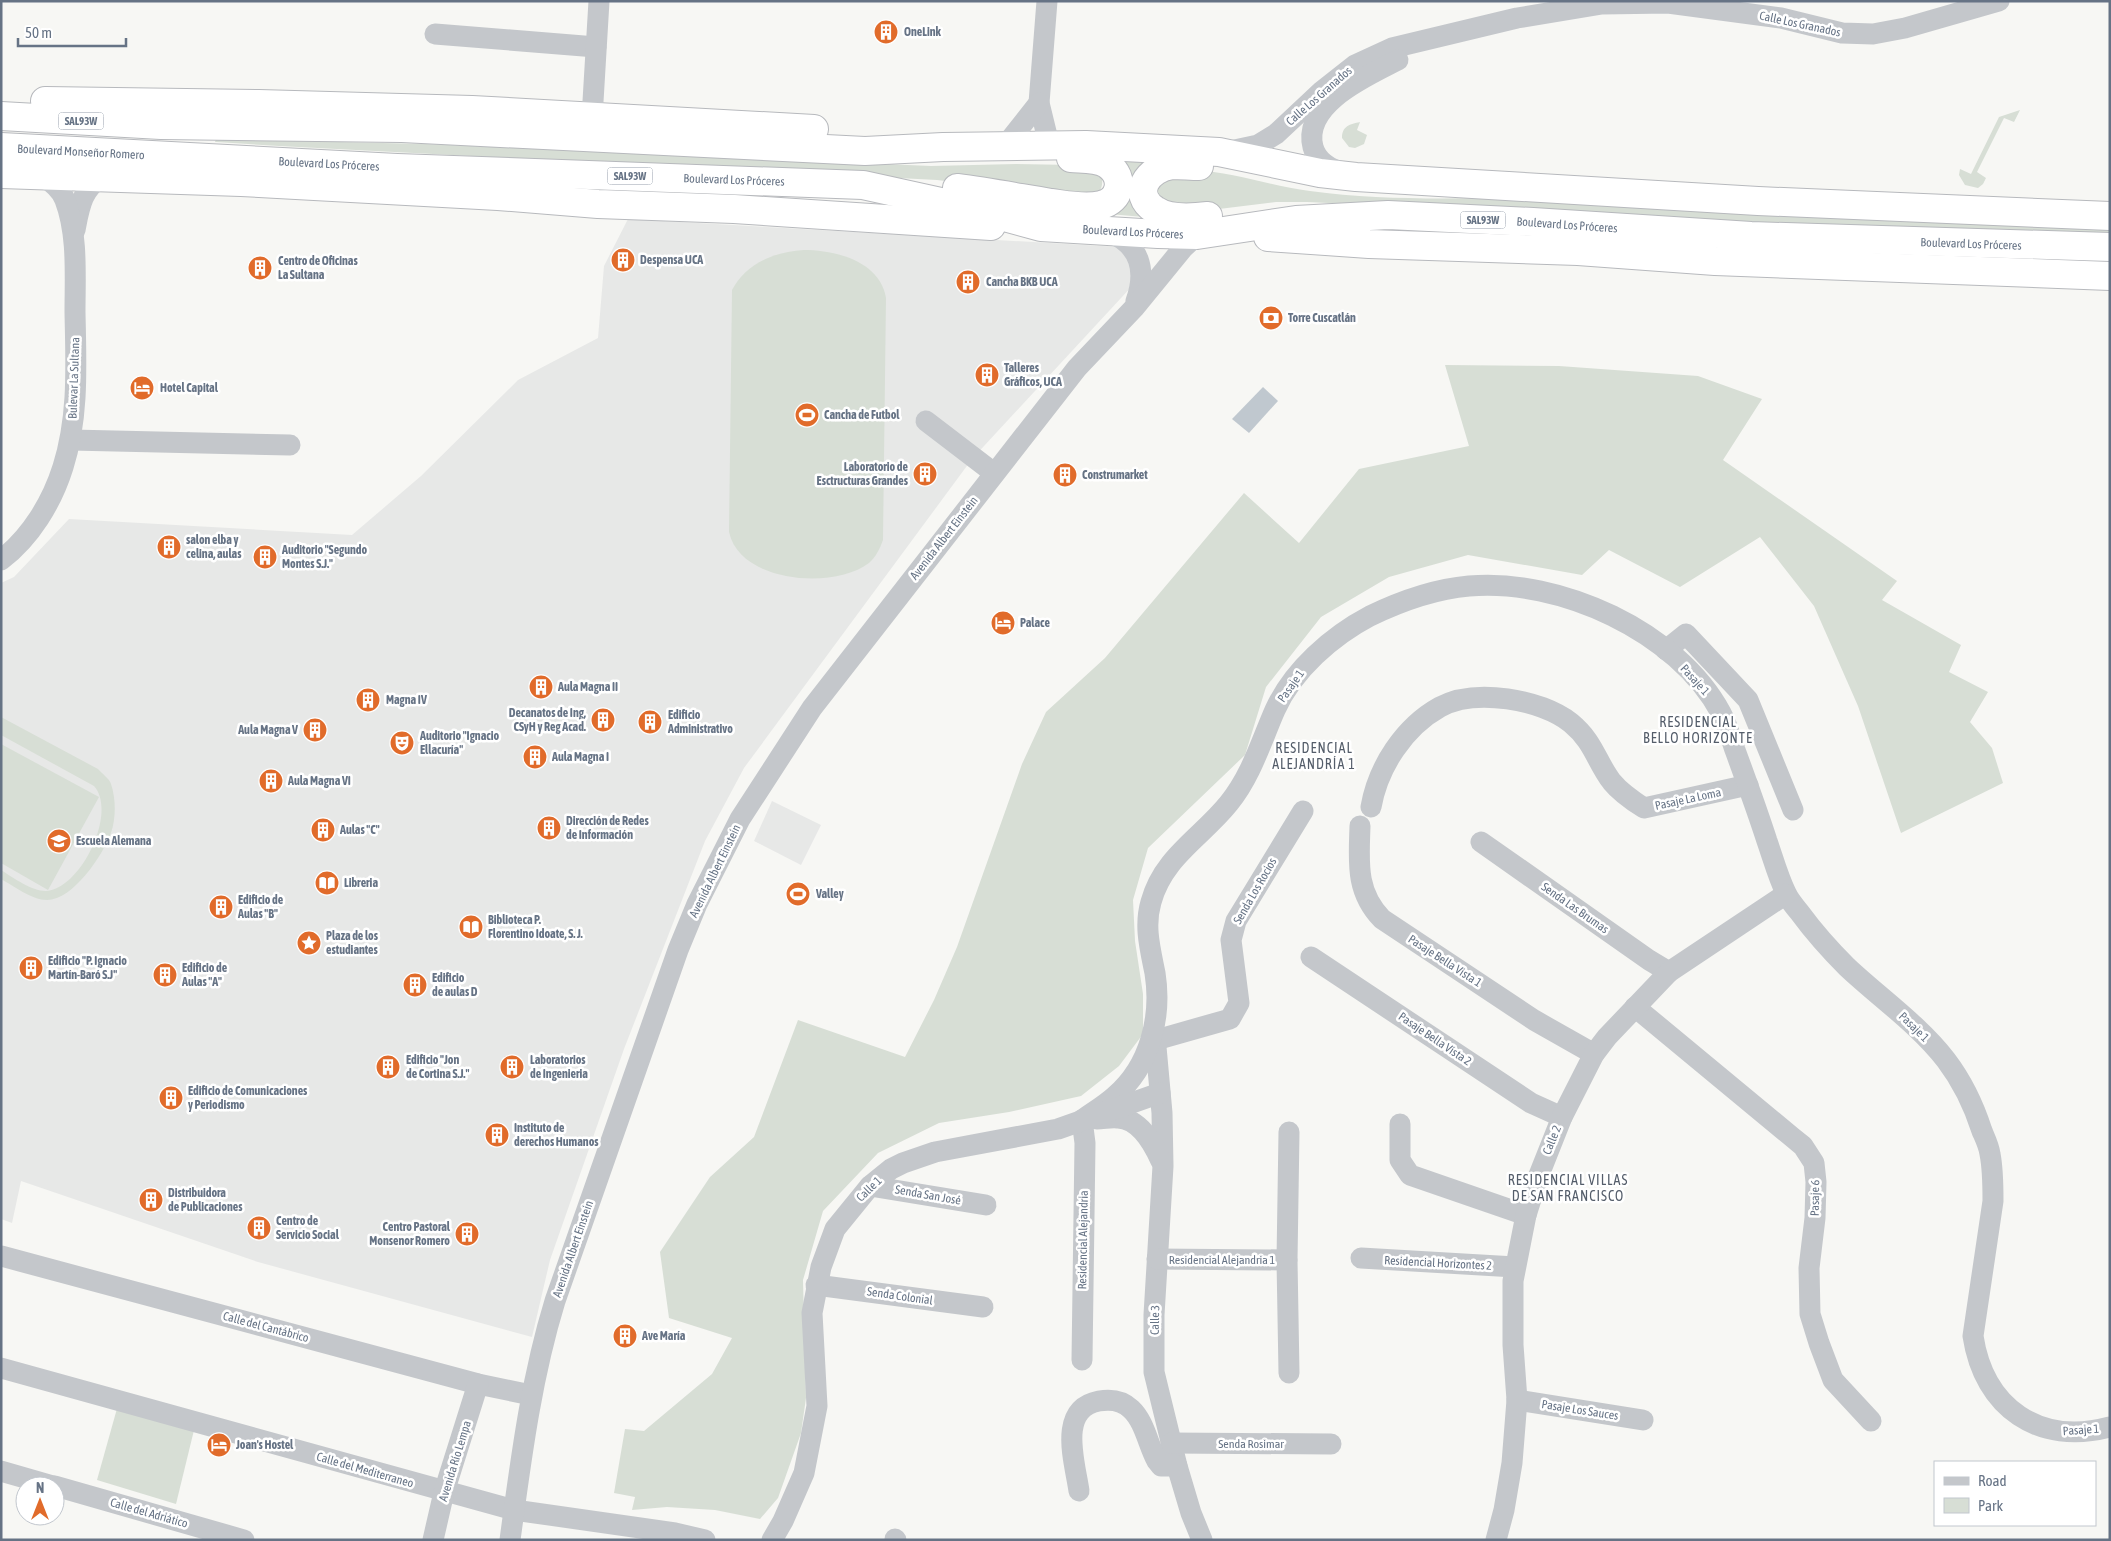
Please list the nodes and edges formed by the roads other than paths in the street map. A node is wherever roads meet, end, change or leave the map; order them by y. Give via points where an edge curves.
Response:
1 (599, 1) edge
2 (1047, 1) edge
3 (1999, 1) edge
4 (1954, 7) edge
5 (1781, 10) edge
6 (1451, 33) junction
7 (435, 34) dead end
8 (596, 47) junction
9 (1, 100) edge
10 (1039, 103) junction
11 (231, 105) junction
12 (1, 116) edge
13 (592, 118) junction
14 (402, 128) junction
15 (1010, 141) junction
16 (1046, 144) junction
17 (1, 147) edge
18 (865, 151) junction
19 (1219, 152) junction
20 (160, 156) joint
21 (398, 168) junction
22 (1, 174) edge
23 (42, 176) junction
24 (103, 177) junction
25 (1356, 177) junction
26 (241, 182) junction
27 (863, 185) junction
28 (1491, 185) junction
29 (1388, 215) junction
30 (2110, 216) edge
31 (1041, 227) junction
32 (1108, 232) junction
33 (1670, 232) junction
34 (74, 235) junction
35 (1197, 235) junction
36 (2110, 247) edge
37 (1715, 261) junction
38 (2110, 276) edge
39 (1134, 308) junction
40 (926, 421) dead end
41 (71, 440) junction
42 (290, 445) dead end
43 (994, 473) junction
44 (1, 560) edge
45 (1666, 650) junction
46 (1748, 785) junction
47 (1372, 808) dead end
48 (1793, 810) dead end
49 (1303, 811) dead end
50 (1360, 826) dead end
51 (1481, 842) dead end
52 (1786, 894) junction
53 (1311, 957) dead end
54 (1669, 972) junction
55 (1635, 1007) junction
56 (1155, 1034) junction
57 (1594, 1054) junction
58 (1160, 1093) junction
59 (1562, 1117) junction
60 (1082, 1120) junction
61 (1400, 1124) dead end
62 (1290, 1132) dead end
63 (1163, 1166) junction
64 (870, 1186) junction
65 (986, 1205) dead end
66 (1526, 1215) junction
67 (1, 1256) edge
68 (1362, 1258) dead end
69 (1158, 1259) junction
70 (1287, 1260) junction
71 (1515, 1267) junction
72 (816, 1285) junction
73 (983, 1307) dead end
74 (1082, 1360) dead end
75 (1, 1368) edge
76 (1289, 1373) dead end
77 (478, 1384) junction
78 (531, 1395) junction
79 (1517, 1400) junction
80 (1643, 1420) dead end
81 (1872, 1421) dead end
82 (2110, 1427) edge
83 (1171, 1443) junction
84 (1331, 1444) dead end
85 (1177, 1466) junction
86 (1, 1471) edge
87 (19, 1476) edge
88 (65, 1489) edge
89 (1079, 1491) dead end
90 (444, 1492) junction
91 (514, 1510) junction
92 (244, 1540) edge
93 (433, 1540) edge
94 (510, 1540) edge
95 (705, 1540) edge
96 (772, 1540) edge
97 (1202, 1540) edge
98 (1496, 1540) edge

1 - 8 street
2 - 10 street
3 - 4 street, Calle Los Granados
4 - 5 street, Calle Los Granados via 1905,28 1873,34 1842,33
5 - 6 street, Calle Los Granados via 1627,2 1560,10
6 - 19 street, Calle Los Granados via 1392,48 1355,65 1258,146
6 - 25 street, Calle Los Granados via 1350,86 1321,110 1311,133 1314,153 1333,170
7 - 8 street
8 - 13 street
9 - 11 highway
10 - 15 street
10 - 16 street
11 - 13 highway via 472,110
11 - 14 highway via 319,112
12 - 14 highway, SAL93W via 161,126
13 - 15 highway
14 - 18 highway, SAL93W
15 - 16 highway
16 - 18 highway, SAL93W
16 - 19 highway, SAL93W
17 - 20 highway, Boulevard Monseñor Romero / SAL93W
18 - 27 highway via 948,161 1083,159 1108,165 1119,182 1112,202 1095,206 1068,206 937,185
19 - 25 highway, SAL93W via 1320,173
20 - 21 highway, Boulevard Los Próceres / SAL93W
21 - 26 highway via 328,177
21 - 27 highway, Boulevard Los Próceres / SAL93W
22 - 23 highway
23 - 24 highway
23 - 34 street, Bulevar La Sultana via 65,198
24 - 26 highway
24 - 34 street, Bulevar La Sultana via 93,182 83,196
25 - 28 highway, SAL93W
26 - 31 highway
27 - 31 highway, Boulevard Los Próceres / SAL93W
28 - 29 highway via 1323,189 1294,186 1204,166 1171,165 1149,176 1144,186 1149,205 1156,211 1177,216 1201,217 1261,209 1313,207
28 - 30 highway, SAL93W via 1758,201
29 - 33 highway, Boulevard Los Próceres / SAL93W
29 - 35 highway, Boulevard Los Próceres / SAL93W via 1296,220
31 - 32 highway, Boulevard Los Próceres / SAL93W
32 - 35 highway, Boulevard Los Próceres / SAL93W
32 - 39 street, Avenida Albert Einstein via 1129,243 1139,263 1142,276
33 - 36 highway, Boulevard Los Próceres / SAL93W
33 - 37 highway
34 - 41 street, Bulevar La Sultana via 76,405
35 - 37 highway via 1578,251
35 - 39 street, Avenida Albert Einstein
37 - 38 highway
39 - 43 street, Avenida Albert Einstein via 1077,368
40 - 43 street
41 - 42 street
41 - 44 street, Bulevar La Sultana via 63,468 42,514
43 - 78 street, Avenida Albert Einstein via 812,708 762,783 718,860 678,950 592,1194 543,1340
45 - 46 street, Pasaje 1 via 1700,684 1722,714
45 - 48 street via 1686,634 1748,700
45 - 56 street, Pasaje 1 via 1633,626 1599,609 1509,586 1468,586 1430,593 1375,614 1345,633 1296,675 1276,707 1249,772 1209,826 1171,860 1152,897 1147,923 1156,980
46 - 47 street, Pasaje La Loma via 1644,808 1612,782 1585,735 1562,717 1529,702 1488,698 1441,706 1411,730 1379,777
46 - 52 street, Pasaje 1
49 - 56 street, Senda Los Rocios via 1236,921 1231,940 1239,1004 1230,1019
50 - 57 street, Pasaje Bella Vista 1 via 1359,873 1366,897 1382,919 1534,1020
51 - 54 street, Senda Las Brumas
52 - 54 street, Calle 2
52 - 82 street, Pasaje 1 via 1846,966 1919,1031 1948,1062 1976,1112 1990,1154 1993,1201 1974,1336 1976,1354 1986,1380 2009,1409 2042,1428 2072,1432
53 - 59 street, Pasaje Bella Vista 2 via 1531,1103
54 - 55 street, Calle 2
55 - 57 street, Calle 2
55 - 81 street, Pasaje 6 via 1803,1146 1814,1163 1816,1191 1809,1275 1810,1314 1833,1380
56 - 58 street
56 - 60 street via 1128,1083
57 - 59 street, Calle 2
58 - 60 street, Calle 1
58 - 63 street, Calle 3
59 - 66 street, Calle 2
60 - 63 street via 1119,1118 1136,1124 1154,1145
60 - 64 street, Calle 1 via 1058,1129 935,1152 891,1169
60 - 74 street, Residencial Alejandria via 1085,1142
61 - 66 street via 1400,1160 1410,1175
62 - 70 street
63 - 69 street, Calle 3
64 - 65 street, Senda San José
64 - 72 street, Calle 1 via 835,1230 826,1248
66 - 71 street, Calle 2
67 - 77 street, Calle del Cantábrico
68 - 71 street, Residencial Horizontes 2
69 - 70 street, Residencial Alejandria 1
69 - 83 street, Calle 3 via 1154,1372
70 - 76 street
71 - 79 street, Calle 2 via 1512,1281
72 - 73 street, Senda Colonial
72 - 96 street, Calle 1 via 812,1313 817,1406 804,1473
75 - 90 street, Calle del Mediterraneo
77 - 78 street, Calle del Cantábrico
77 - 90 street, Avenida Río Lempa
78 - 91 street, Avenida Albert Einstein
79 - 80 street, Pasaje Los Sauces
79 - 98 street, Calle 2 via 1512,1463
83 - 84 street, Senda Rosimar
83 - 85 street, Calle 3
85 - 89 street via 1161,1466 1156,1461 1139,1419 1122,1402 1093,1403 1074,1419 1072,1430
85 - 97 street, Calle 3
86 - 87 street, Calle del Adriático
88 - 92 street, Calle del Adriático
90 - 91 street, Calle del Mediterraneo
90 - 93 street, Avenida Río Lempa
91 - 94 street, Avenida Albert Einstein
91 - 95 street, Calle del Mediterraneo

